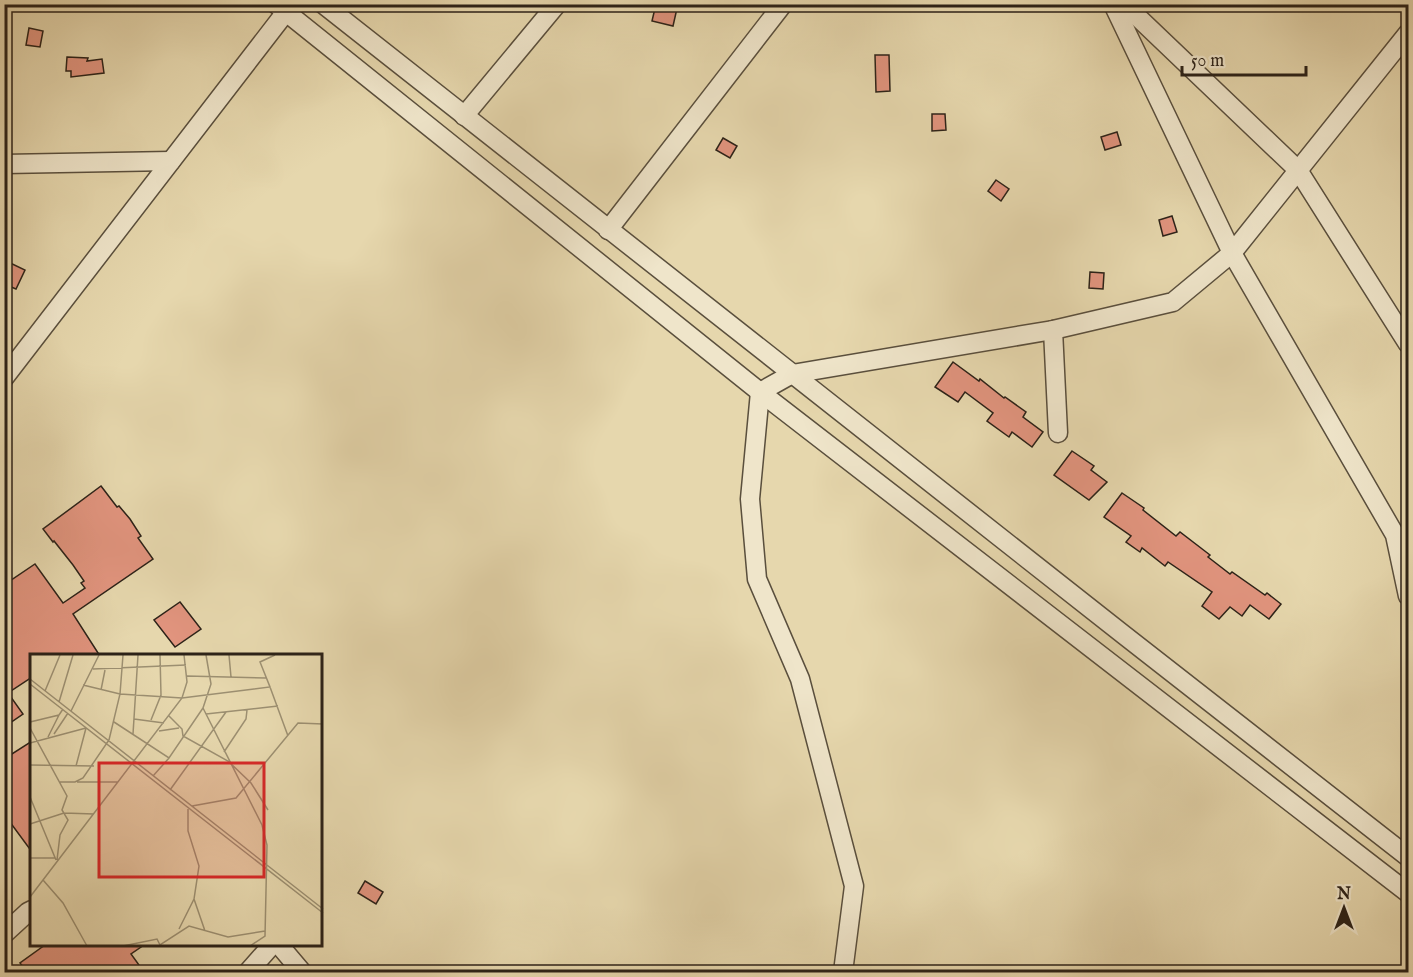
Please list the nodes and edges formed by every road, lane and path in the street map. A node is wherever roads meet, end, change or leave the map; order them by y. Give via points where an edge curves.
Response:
1 (323, 4) edge
2 (557, 4) edge
3 (783, 4) edge
4 (1113, 4) edge
5 (1124, 4) edge
6 (285, 7) edge
7 (1408, 33) edge
8 (464, 116) junction
9 (171, 161) junction
10 (4, 164) edge
11 (1298, 170) junction
12 (608, 230) junction
13 (1232, 253) junction
14 (1053, 330) junction
15 (1408, 344) edge
16 (792, 374) junction
17 (4, 378) edge
18 (760, 392) junction
19 (1058, 433) dead end
20 (1408, 596) edge
21 (1124, 635) junction
22 (1105, 658) junction
23 (1408, 857) edge
24 (1408, 893) edge
25 (30, 912) edge
26 (4, 934) edge
27 (269, 947) edge
28 (282, 947) edge
29 (248, 972) edge
30 (302, 972) edge
31 (843, 972) edge

1 - 8 street
2 - 8 street
3 - 12 street
4 - 13 street
5 - 11 street
6 - 9 street
6 - 18 street
7 - 11 street
8 - 12 street
9 - 10 street
9 - 17 street
11 - 13 street
11 - 15 street
12 - 16 street
13 - 14 street via 1173,302
13 - 20 street via 1395,535
14 - 16 street
14 - 19 street
16 - 18 street
16 - 21 street
18 - 22 street
18 - 31 street via 750,499 757,579 800,679 854,886
21 - 22 street
21 - 23 street
22 - 24 street
25 - 26 street
27 - 29 street
28 - 30 street

